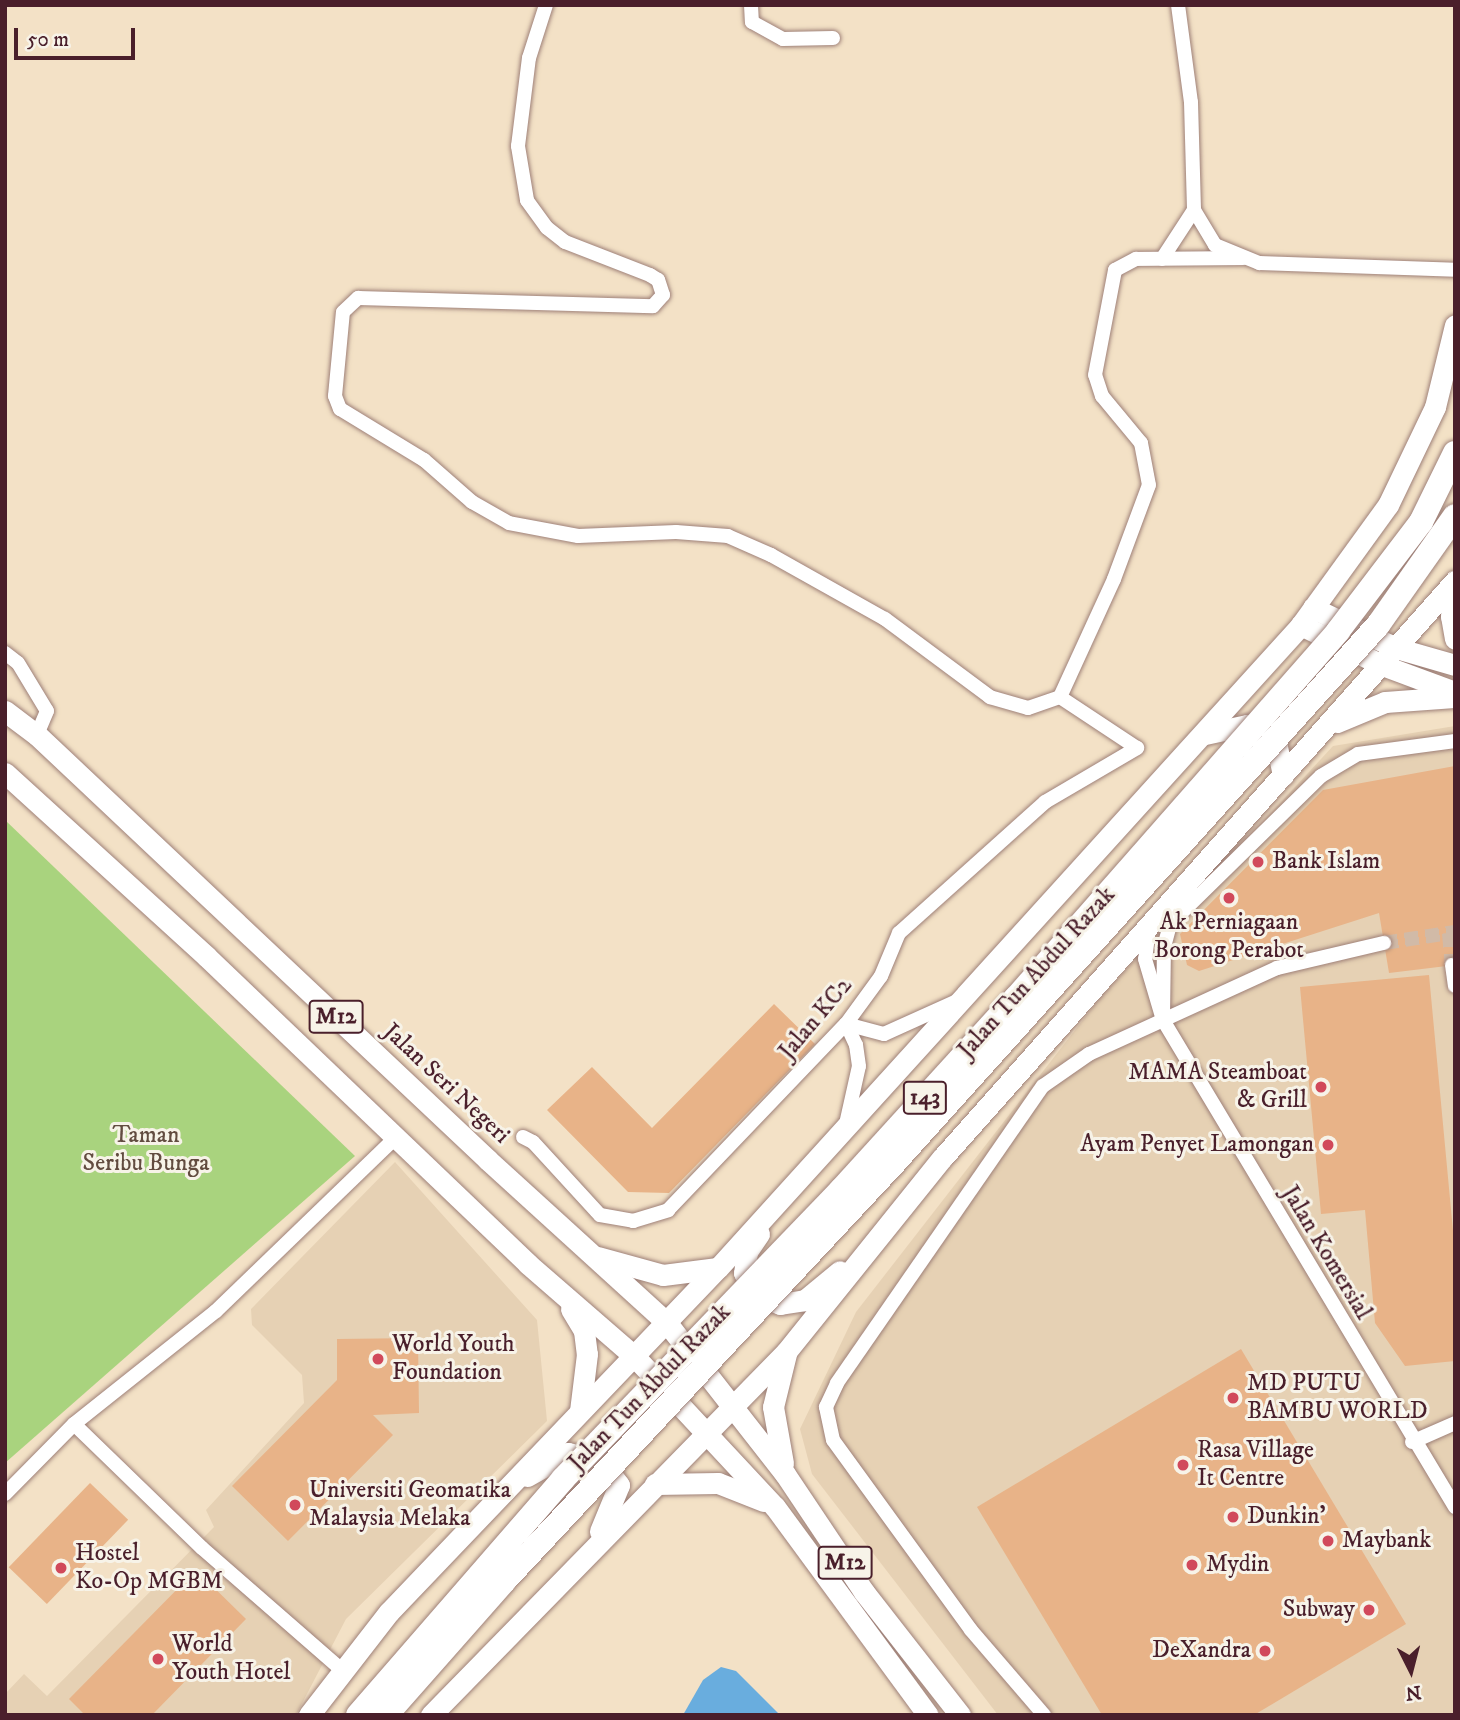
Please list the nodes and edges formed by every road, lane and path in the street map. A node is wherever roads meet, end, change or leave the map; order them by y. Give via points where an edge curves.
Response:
1 (546, 5) edge
2 (751, 5) edge
3 (1178, 5) edge
4 (833, 38) dead end
5 (1194, 210) junction
6 (1243, 258) junction
7 (1162, 259) junction
8 (1455, 270) edge
9 (1455, 325) edge
10 (1455, 453) edge
11 (1455, 516) edge
12 (1455, 581) edge
13 (1455, 604) edge
14 (1307, 617) junction
15 (1455, 639) edge
16 (1396, 648) junction
17 (5, 653) edge
18 (1382, 665) junction
19 (1455, 665) edge
20 (1455, 695) edge
21 (1060, 697) junction
22 (5, 711) edge
23 (1325, 727) junction
24 (1205, 734) junction
25 (37, 735) junction
26 (1455, 741) edge
27 (5, 773) edge
28 (1283, 775) junction
29 (1151, 923) junction
30 (1384, 943) tunnel mouth
31 (1452, 965) dead end
32 (1455, 986) edge
33 (958, 1001) junction
34 (1163, 1020) junction
35 (846, 1024) junction
36 (844, 1128) junction
37 (396, 1137) junction
38 (523, 1137) dead end
39 (796, 1181) junction
40 (878, 1237) junction
41 (593, 1255) junction
42 (718, 1268) junction
43 (562, 1295) junction
44 (667, 1323) junction
45 (786, 1352) junction
46 (635, 1357) junction
47 (735, 1406) junction
48 (580, 1411) junction
49 (1455, 1423) edge
50 (74, 1424) junction
51 (706, 1434) junction
52 (1412, 1442) junction
53 (785, 1474) junction
54 (655, 1484) junction
55 (507, 1487) junction
56 (5, 1494) edge
57 (775, 1507) junction
58 (1455, 1507) edge
59 (591, 1549) junction
60 (342, 1670) junction
61 (309, 1715) edge
62 (358, 1715) edge
63 (386, 1715) edge
64 (431, 1715) edge
65 (928, 1715) edge
66 (960, 1715) edge
67 (1044, 1715) edge

1 - 21 street via 529,58 518,146 527,200 547,228 565,242 650,275 658,280 663,295 653,306 358,298 342,312 335,396 340,409 424,460 472,502 509,523 578,536 676,532 728,536 885,619 990,697 1028,708
2 - 4 street via 752,22 783,39
3 - 5 street via 1191,102
5 - 6 street via 1215,245
5 - 7 street
6 - 7 street
6 - 8 street via 1368,270
7 - 21 street via 1124,262 1115,270 1096,363 1102,397 1132,428 1150,471 1146,496 1114,579
9 - 14 main road via 1435,407 1388,505
10 - 62 highway, Jalan Tun Abdul Razak / 143, bridge via 1421,522 1329,641 1016,998 841,1190 563,1479
11 - 63 highway, Jalan Tun Abdul Razak / 143, bridge via 1378,625 904,1152 505,1580
12 - 16 main road
13 - 15 main road via 1451,616
14 - 16 main road
14 - 18 main road
14 - 24 main road
16 - 18 main road
16 - 19 main road
17 - 25 street via 18,663 47,711
18 - 20 main road
18 - 23 main road
20 - 23 main road via 1385,702
21 - 35 street, Jalan KC2 via 1137,748 1045,802 899,933 881,976
22 - 25 main road, Jalan Seri Negeri / M12
23 - 28 main road
24 - 28 main road via 1247,725 1266,731 1277,747
24 - 33 main road
25 - 41 main road, Jalan Seri Negeri / M12
26 - 34 street via 1358,754 1321,776 1170,924 1164,947
27 - 37 main road, M12
28 - 29 main road
29 - 34 street, Jalan Komersial via 1145,959
29 - 40 main road
30 - 34 street via 1278,968
31 - 32 street
33 - 35 street via 884,1034
33 - 36 main road
34 - 52 street, Jalan Komersial
34 - 67 street via 1089,1054 1043,1086 837,1383 826,1407 840,1451 971,1630
35 - 36 street via 859,1066
35 - 38 street, Jalan KC2 via 668,1210 653,1217 616,1221 600,1215 533,1142
36 - 39 main road
37 - 43 main road, M12
37 - 50 street via 216,1311
39 - 40 main road via 747,1252 744,1273 757,1295 780,1304 805,1300
39 - 42 main road
40 - 45 main road
41 - 42 main road via 663,1275
41 - 44 main road, Jalan Seri Negeri / M12
42 - 44 main road
43 - 46 main road, M12
43 - 48 main road via 584,1331 587,1354
44 - 46 main road
44 - 47 main road, M12
45 - 47 main road
45 - 53 main road via 773,1407
46 - 48 main road
46 - 51 main road, M12
47 - 51 main road
47 - 53 main road, M12
48 - 55 main road
49 - 52 street
50 - 56 street
50 - 60 street via 202,1548
51 - 54 main road
51 - 57 main road, M12
52 - 58 street, Jalan Komersial
53 - 66 main road, M12 via 864,1592
54 - 57 main road via 718,1483
54 - 59 main road
55 - 59 main road via 568,1453 601,1461 619,1485
55 - 60 main road
57 - 65 main road, M12
59 - 64 main road
60 - 61 main road

